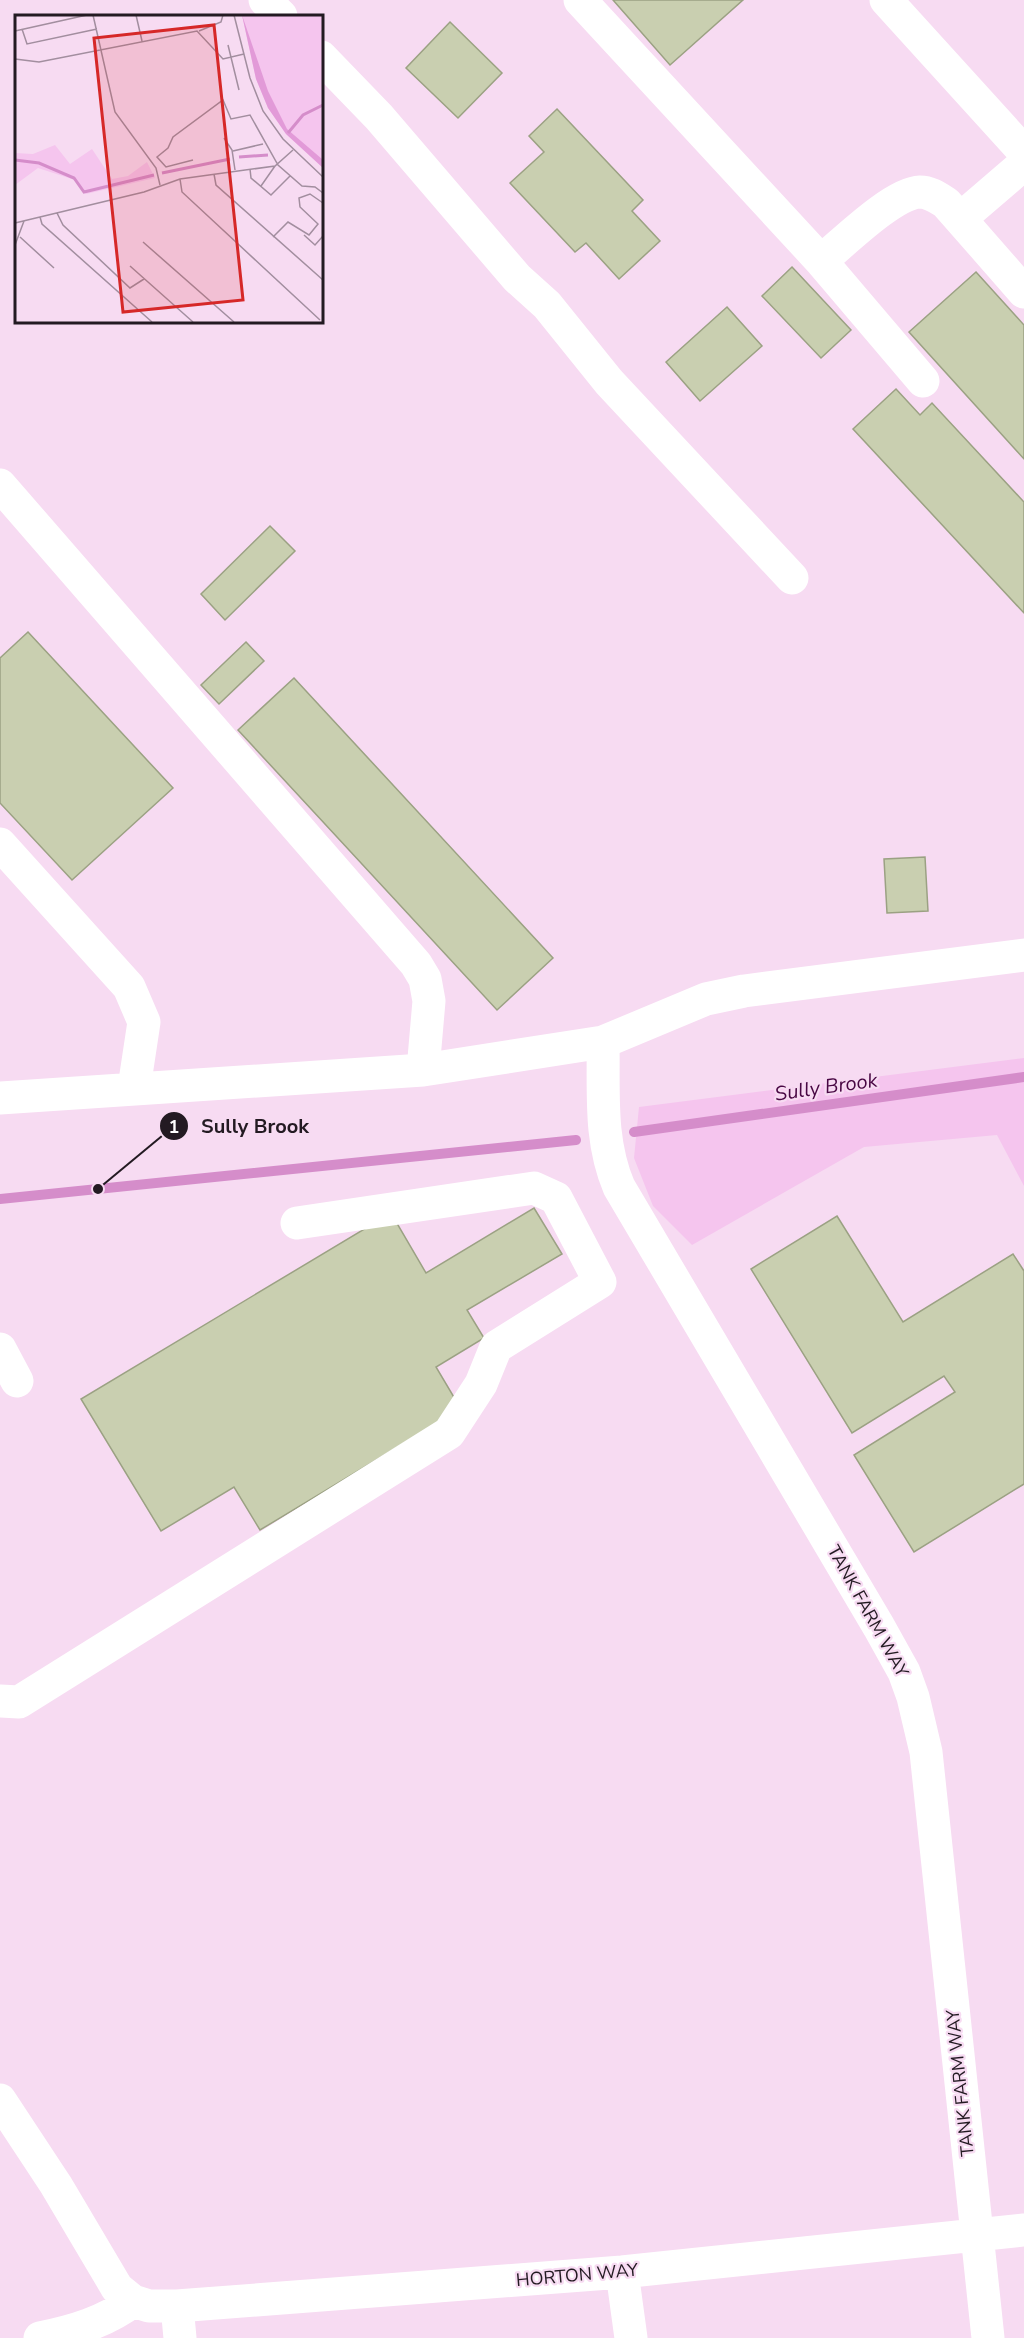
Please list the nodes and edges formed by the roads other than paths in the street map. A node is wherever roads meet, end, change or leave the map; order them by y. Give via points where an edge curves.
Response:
1 (265, 0) edge
2 (580, 0) edge
3 (886, 0) edge
4 (280, 15) edge
5 (322, 58) edge
6 (1024, 152) edge
7 (1024, 164) edge
8 (960, 219) junction
9 (821, 261) junction
10 (1024, 292) edge
11 (923, 381) dead end
12 (0, 485) edge
13 (792, 578) dead end
14 (0, 844) edge
15 (1024, 955) edge
16 (603, 1042) junction
17 (423, 1070) junction
18 (134, 1088) junction
19 (0, 1098) edge
20 (297, 1223) dead end
21 (0, 1349) edge
22 (17, 1380) dead end
23 (0, 1701) edge
24 (0, 2100) edge
25 (1024, 2230) edge
26 (976, 2235) junction
27 (622, 2272) junction
28 (133, 2301) junction
29 (178, 2322) edge
30 (40, 2338) edge
31 (631, 2338) edge
32 (988, 2338) edge

1 - 4 lane
2 - 9 lane
3 - 6 lane
5 - 13 lane via 379,117 517,278 547,304 609,382
7 - 8 lane
8 - 9 lane via 946,202 935,196 922,192 907,194
8 - 10 lane
9 - 11 lane
12 - 17 lane via 416,964 425,979 429,1001
14 - 18 lane via 129,987 144,1022
15 - 16 lane via 744,991 706,999
16 - 17 lane
16 - 26 lane, TANK FARM WAY via 605,1146 619,1187 879,1627 913,1697 926,1752
17 - 18 lane
18 - 19 lane
20 - 23 lane via 534,1188 556,1198 600,1282 496,1347 480,1384 449,1434 19,1702
21 - 22 lane
24 - 28 lane via 117,2288
25 - 26 lane, HORTON WAY
26 - 27 lane, HORTON WAY
26 - 32 lane, TANK FARM WAY
27 - 29 lane, HORTON WAY
27 - 31 lane
28 - 29 lane, HORTON WAY
28 - 30 lane via 91,2325

